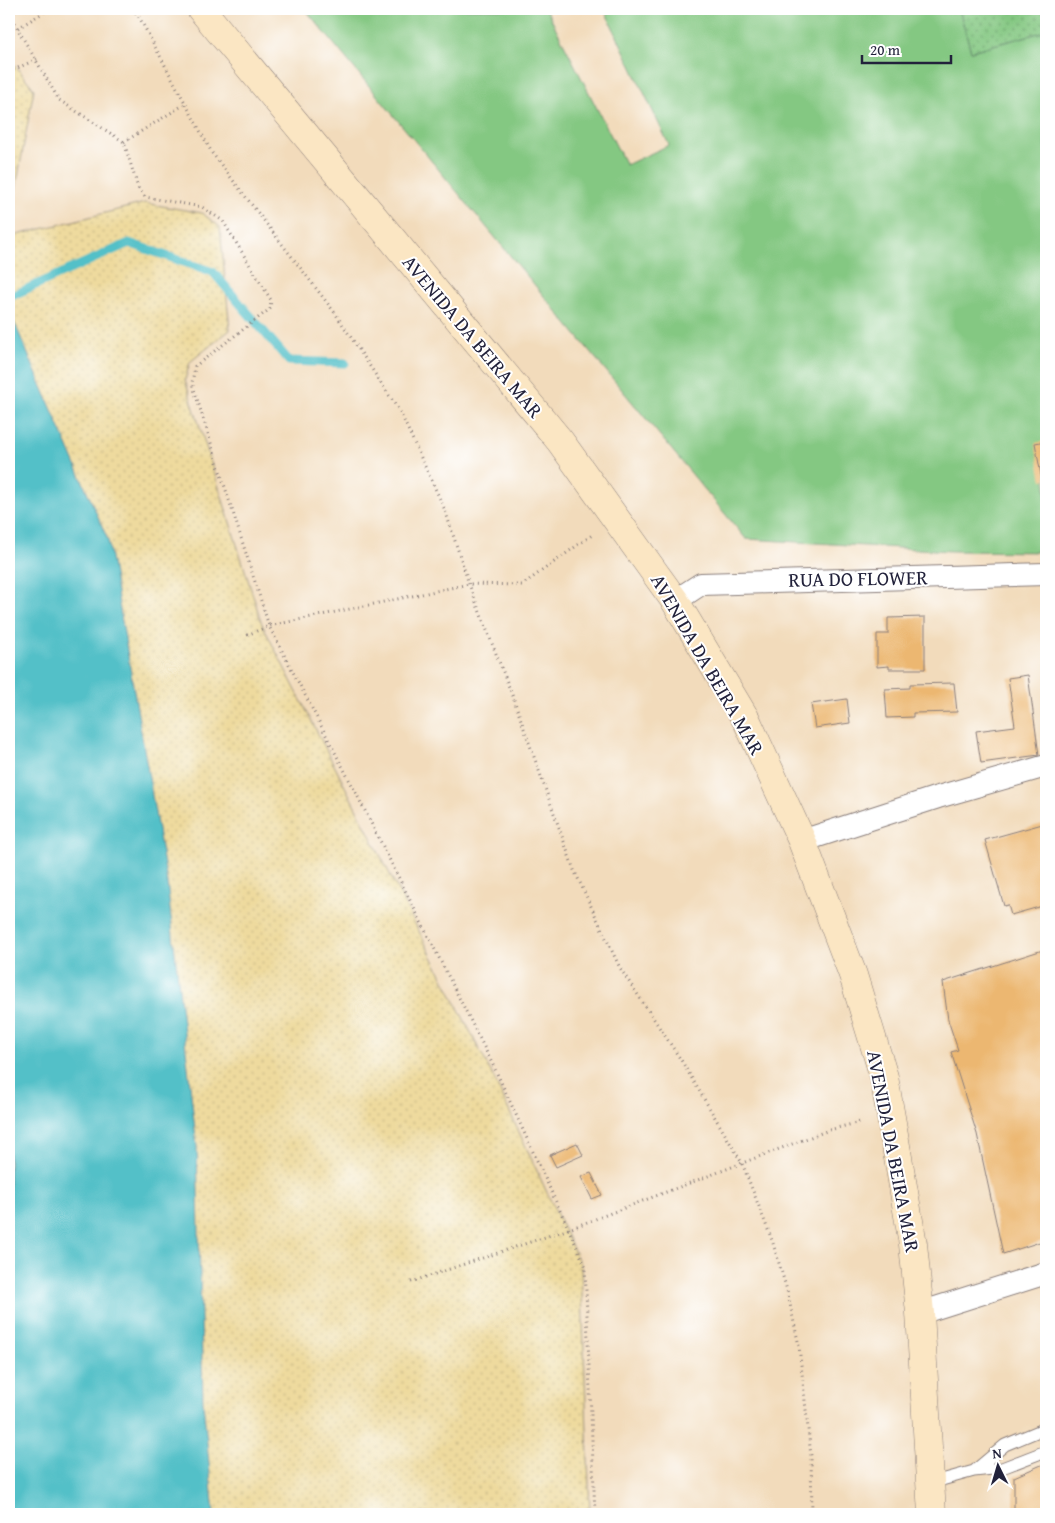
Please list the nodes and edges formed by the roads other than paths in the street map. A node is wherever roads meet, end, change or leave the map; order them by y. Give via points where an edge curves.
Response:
1 (201, 9) edge
2 (1046, 574) edge
3 (675, 601) junction
4 (1046, 766) edge
5 (802, 841) junction
6 (1046, 1273) edge
7 (920, 1313) junction
8 (1046, 1428) edge
9 (1046, 1451) edge
10 (974, 1471) junction
11 (931, 1482) junction
12 (932, 1514) edge

1 - 3 main road, AVENIDA DA BEIRA MAR via 560,441
2 - 3 street, RUA DO FLOWER via 701,584
3 - 5 main road, AVENIDA DA BEIRA MAR via 746,721
4 - 5 street
5 - 7 main road, AVENIDA DA BEIRA MAR via 853,975 884,1078 913,1244
6 - 7 street
7 - 11 main road, AVENIDA DA BEIRA MAR
8 - 10 lane via 1005,1445
9 - 10 lane via 1002,1468
10 - 11 lane
11 - 12 main road, AVENIDA DA BEIRA MAR

